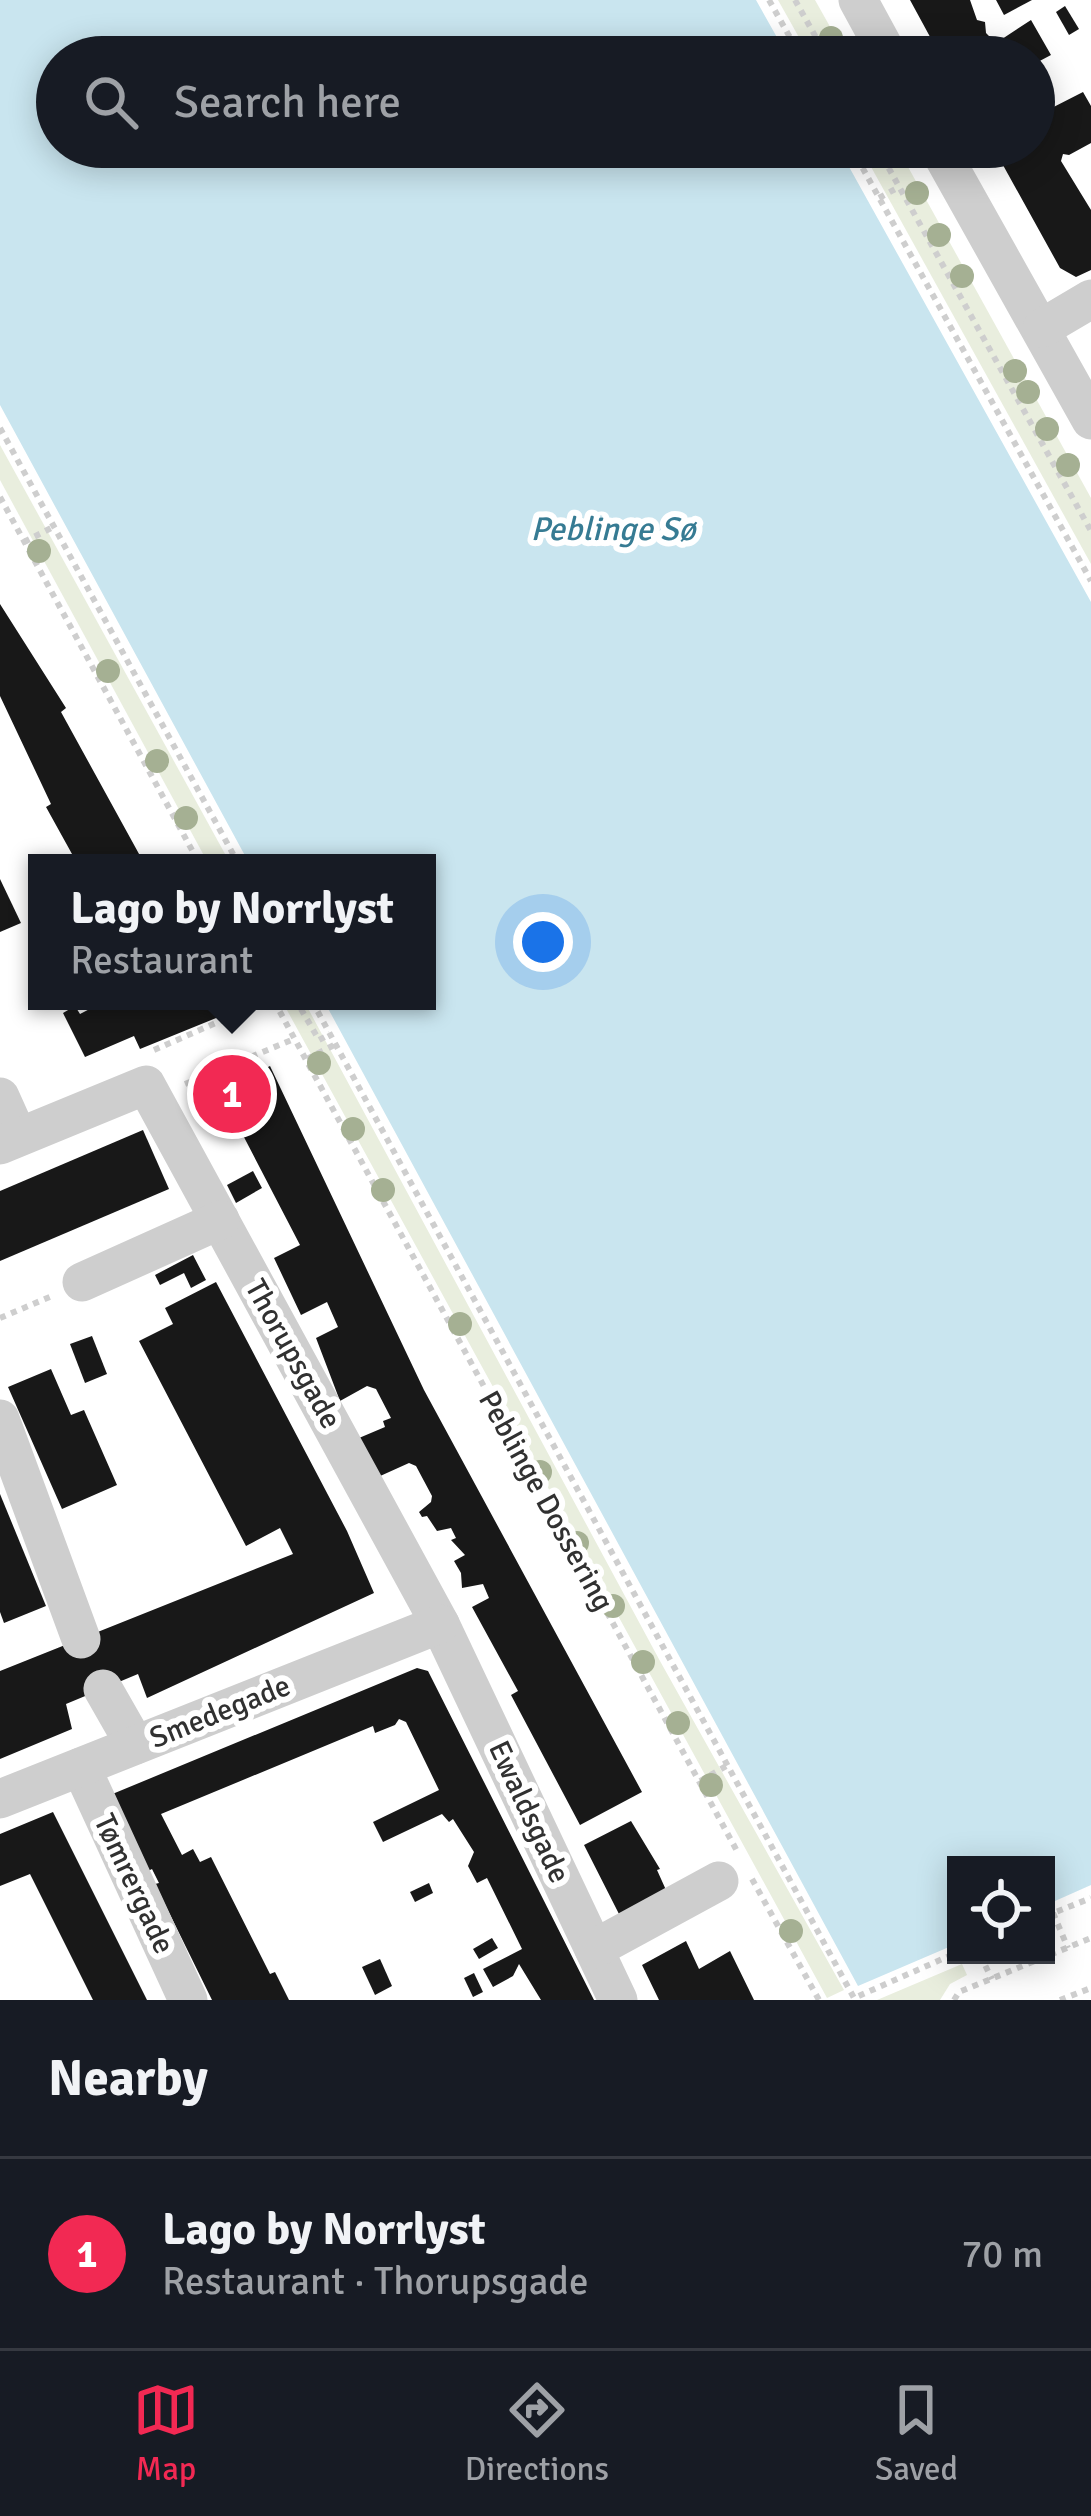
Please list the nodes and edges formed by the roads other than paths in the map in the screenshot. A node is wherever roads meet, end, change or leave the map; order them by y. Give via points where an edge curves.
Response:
1 (858, 0) edge
2 (878, 36) edge
3 (950, 168) edge
4 (1091, 299) edge
5 (1042, 328) junction
6 (1091, 420) edge
7 (0, 1097) edge
8 (9, 1141) edge
9 (220, 1220) junction
10 (82, 1282) road end
11 (0, 1419) edge
12 (440, 1624) junction
13 (81, 1639) dead end
14 (103, 1689) dead end
15 (136, 1745) junction
16 (81, 1767) junction
17 (0, 1799) edge
18 (719, 1881) dead end
19 (593, 1949) junction
20 (188, 2000) edge
21 (618, 2000) edge

1 - 2 street
3 - 5 street
4 - 5 street
5 - 6 street
7 - 8 street
8 - 9 street, Thorupsgade via 146,1085
9 - 10 street
9 - 12 street, Thorupsgade
11 - 13 street
12 - 15 street, Smedegade
12 - 19 street, Ewaldsgade
14 - 15 street
15 - 16 street, Smedegade
16 - 17 street, Smedegade
16 - 20 street, Tømrergade
18 - 19 street
19 - 21 street, Ewaldsgade

